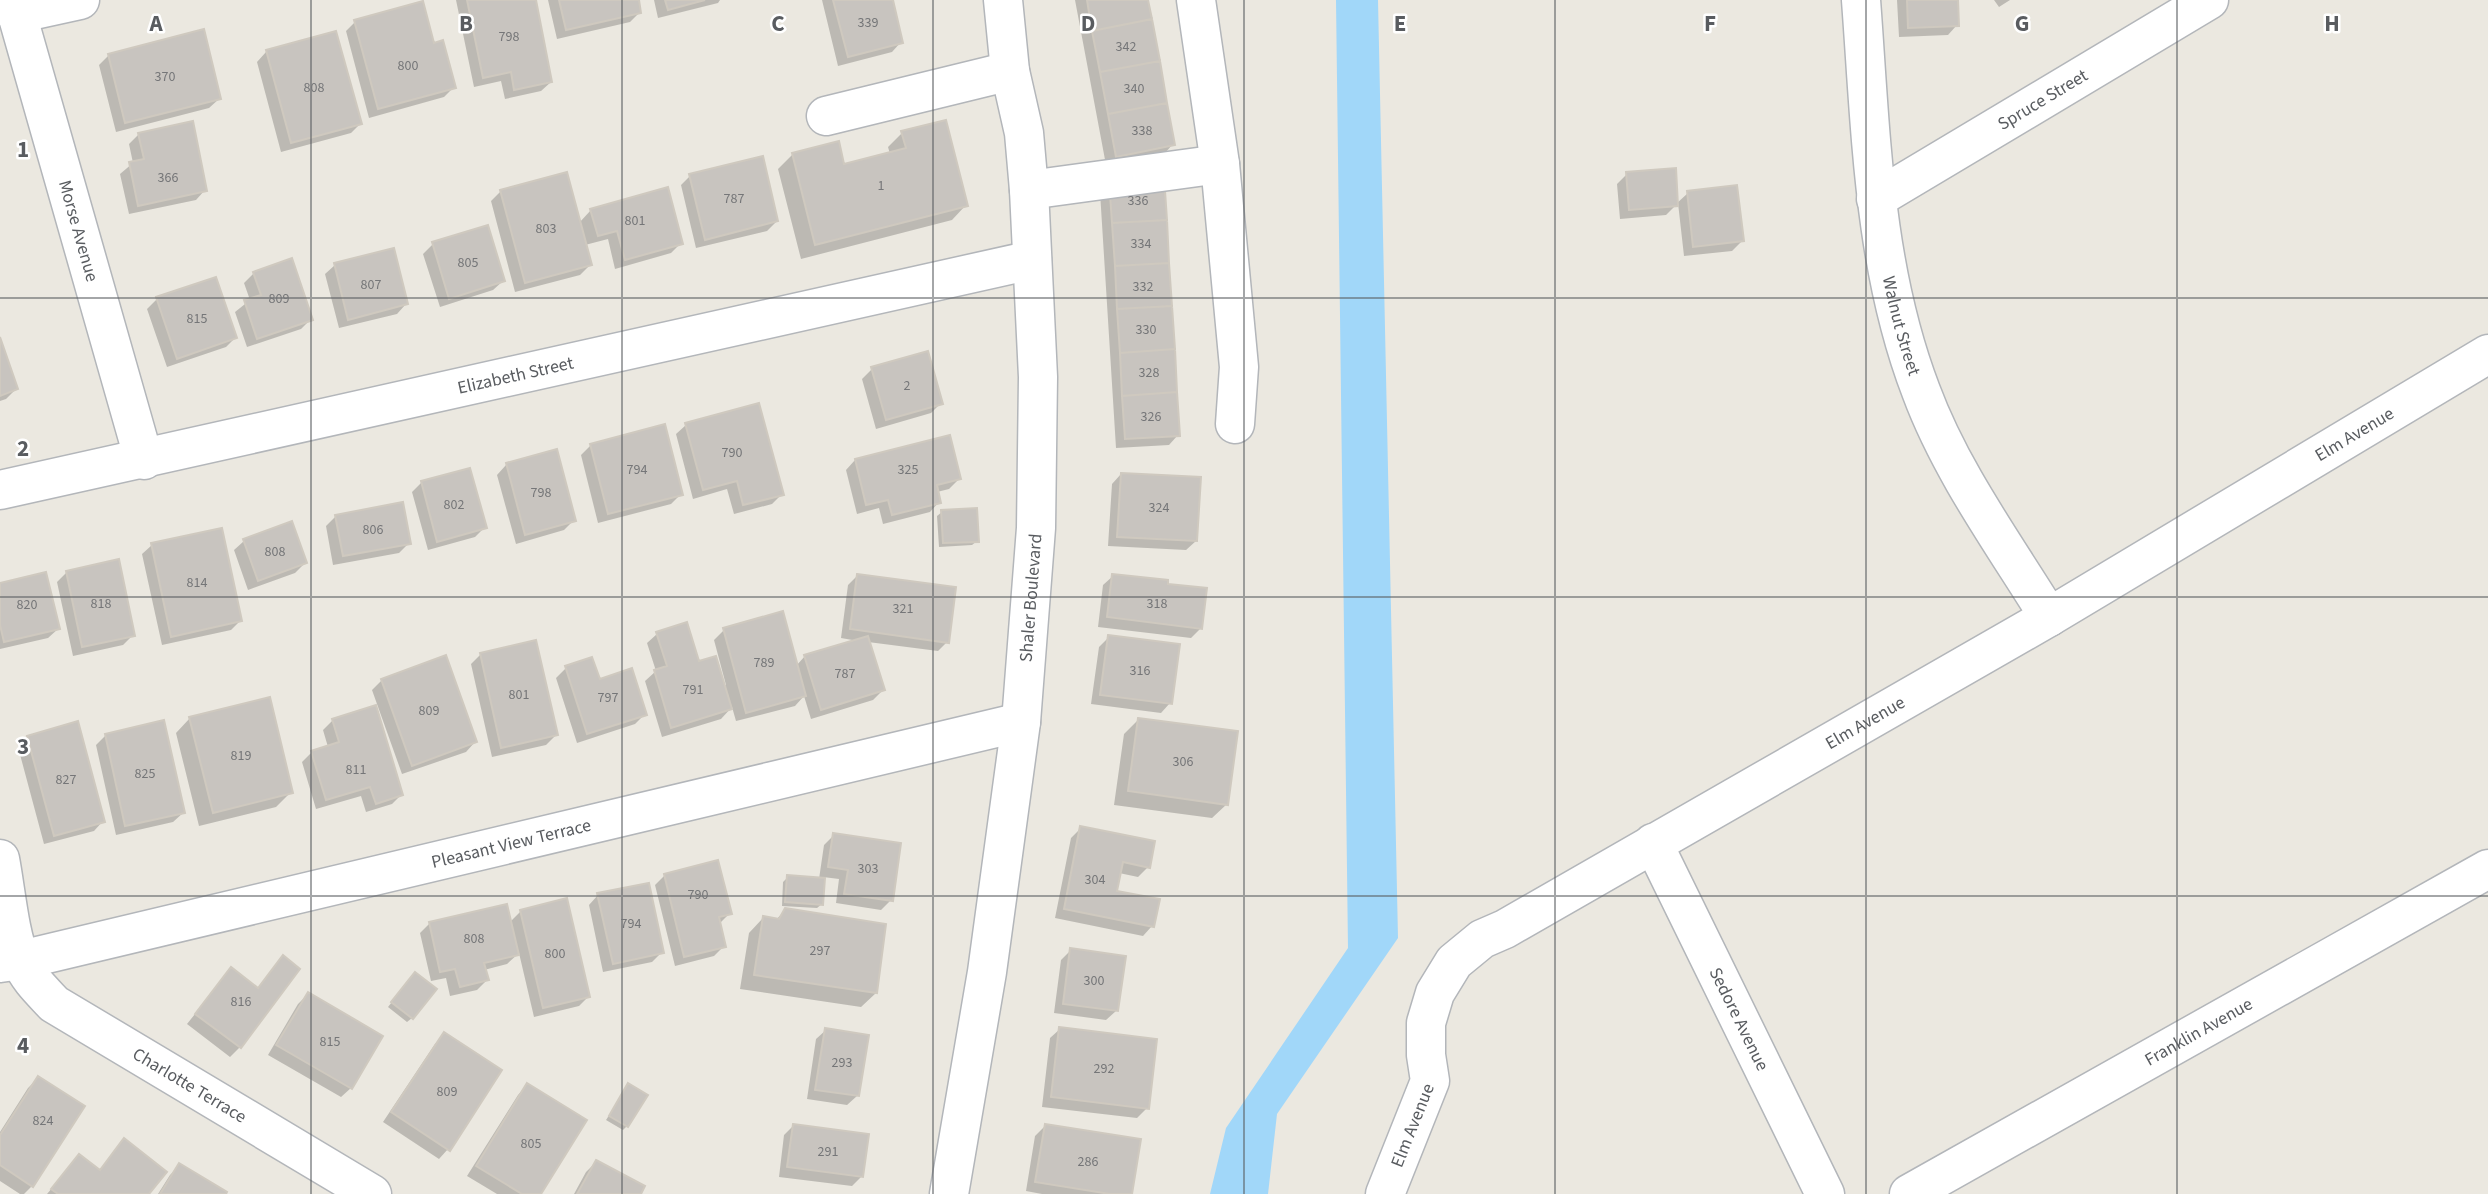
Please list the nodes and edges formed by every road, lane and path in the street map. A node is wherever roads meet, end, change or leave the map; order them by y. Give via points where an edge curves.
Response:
1 (80, 0) edge
2 (1003, 0) edge
3 (1196, 0) edge
4 (1861, 0) edge
5 (2209, 0) edge
6 (15, 7) edge
7 (1010, 71) junction
8 (826, 116) dead end
9 (1220, 164) junction
10 (1029, 190) junction
11 (1876, 200) junction
12 (1032, 260) junction
13 (2488, 354) edge
14 (1235, 424) dead end
15 (144, 460) junction
16 (0, 490) edge
17 (2049, 617) junction
18 (1021, 722) junction
19 (1653, 842) junction
20 (0, 859) edge
21 (2488, 869) edge
22 (10, 962) edge
23 (372, 1194) edge
24 (949, 1194) edge
25 (1385, 1194) edge
26 (1825, 1194) edge
27 (1909, 1194) edge

1 - 6 street
2 - 7 street, Shaler Boulevard
3 - 9 street
4 - 11 street, Walnut Street
5 - 11 street, Spruce Street
6 - 15 street, Morse Avenue
7 - 8 street
7 - 10 street, Shaler Boulevard via 1024,133
9 - 10 street
9 - 14 street via 1239,367
10 - 12 street, Shaler Boulevard
11 - 17 street, Walnut Street via 1896,316 1921,393 1956,466
12 - 15 street, Elizabeth Street
12 - 18 street, Shaler Boulevard via 1038,377 1036,528
13 - 17 street, Elm Avenue
15 - 16 street, Elizabeth Street
17 - 19 street, Elm Avenue
18 - 22 street, Pleasant View Terrace
18 - 24 street, Shaler Boulevard via 987,972
19 - 25 street, Elm Avenue via 1482,939 1454,962 1434,993 1426,1023 1430,1081
19 - 26 street, Sedore Avenue
20 - 22 street, Charlotte Terrace via 12,928
21 - 27 street, Franklin Avenue
22 - 23 street, Charlotte Terrace via 54,1004

